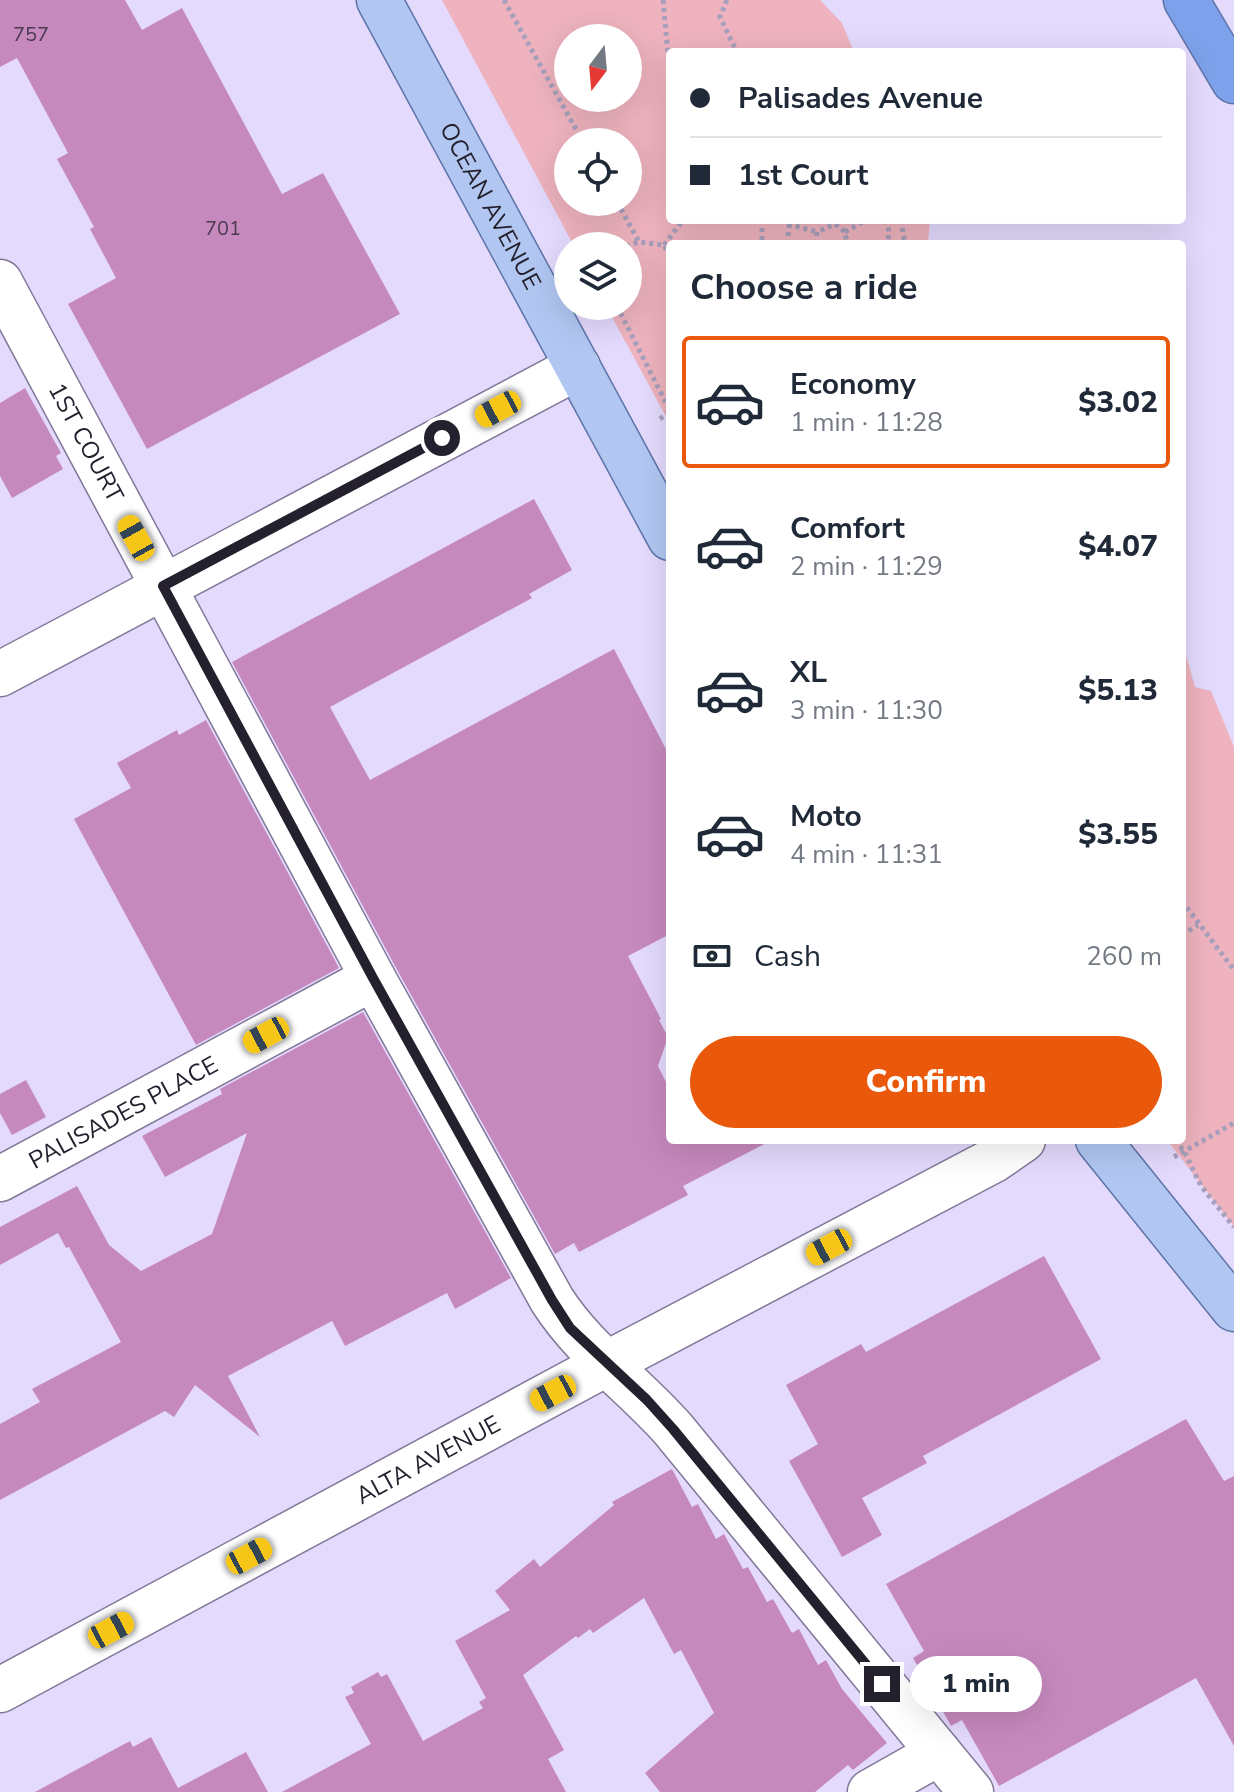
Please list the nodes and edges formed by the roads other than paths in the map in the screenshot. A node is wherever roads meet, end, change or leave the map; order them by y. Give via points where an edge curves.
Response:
1 (379, 0) edge
2 (1186, 0) edge
3 (1234, 81) edge
4 (0, 282) edge
5 (578, 367) junction
6 (666, 531) edge
7 (163, 586) junction
8 (0, 674) edge
9 (373, 978) junction
10 (1017, 1144) edge
11 (1101, 1144) edge
12 (0, 1179) edge
13 (1234, 1309) edge
14 (608, 1363) junction
15 (0, 1690) edge
16 (939, 1753) junction
17 (870, 1792) edge
18 (971, 1792) edge

1 - 5 main road, OCEAN AVENUE
2 - 3 highway
4 - 7 street, 1ST COURT
5 - 6 main road, OCEAN AVENUE
5 - 7 street
7 - 8 street
7 - 9 street, 1ST COURT
9 - 12 street, PALISADES PLACE
9 - 14 street, 1ST COURT via 552,1300 570,1328
10 - 14 street, ALTA AVENUE
11 - 13 main road
14 - 15 street, ALTA AVENUE
14 - 16 street, 1ST COURT via 673,1429
16 - 17 street
16 - 18 street, 1ST COURT

